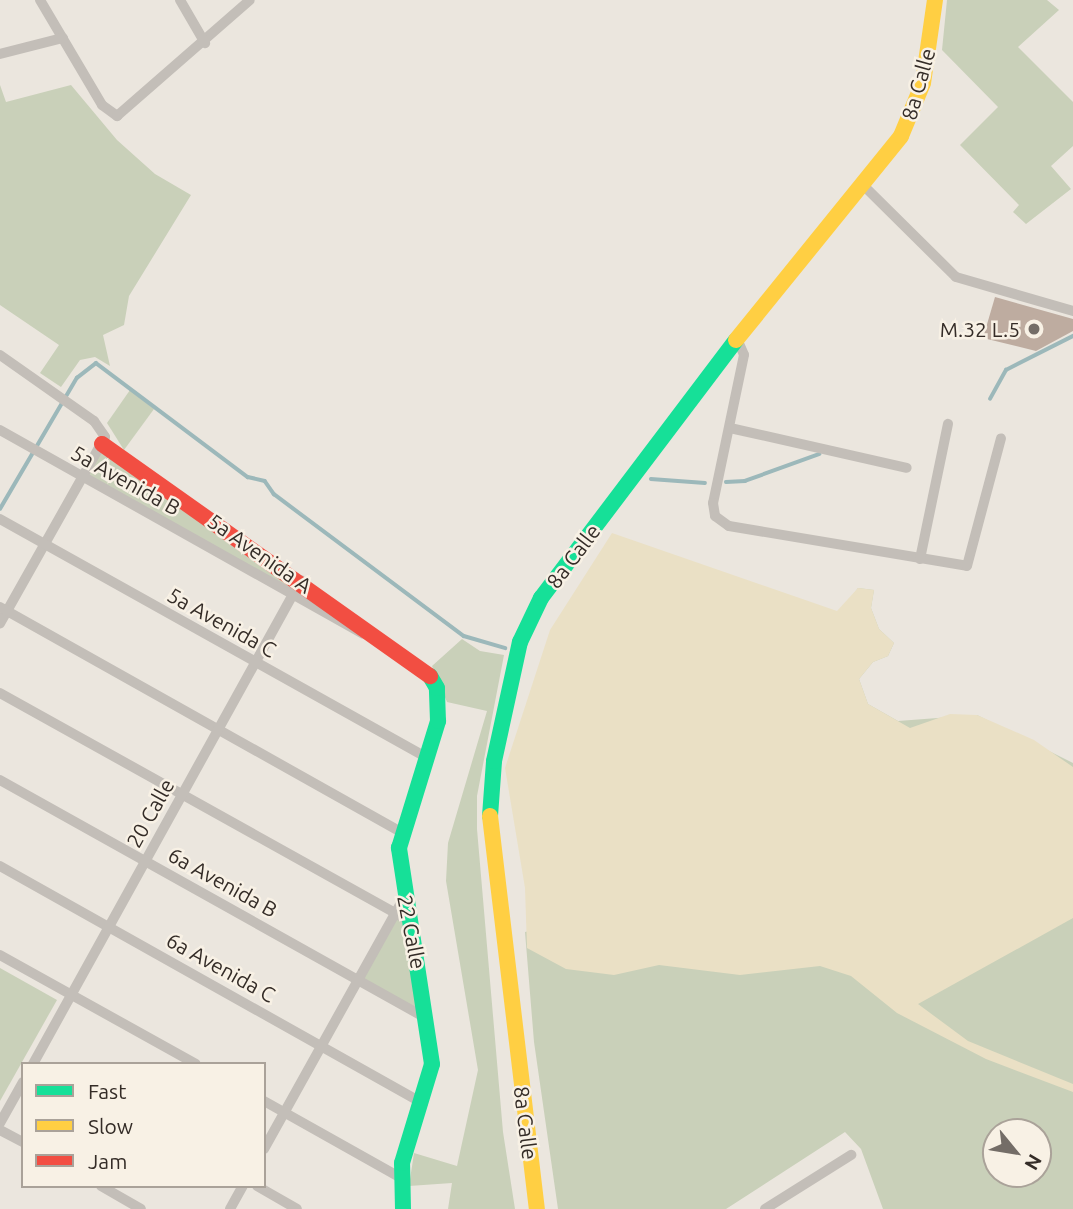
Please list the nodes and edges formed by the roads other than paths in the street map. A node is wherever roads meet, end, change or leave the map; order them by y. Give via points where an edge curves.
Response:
1 (40, 0) edge
2 (180, 0) edge
3 (250, 0) edge
4 (934, 0) edge
5 (63, 38) junction
6 (205, 43) junction
7 (0, 54) edge
8 (864, 186) junction
9 (1073, 312) edge
10 (737, 340) junction
11 (0, 355) edge
12 (948, 424) dead end
13 (730, 428) junction
14 (0, 430) edge
15 (1001, 438) dead end
16 (102, 444) junction
17 (907, 468) dead end
18 (82, 478) junction
19 (3, 521) edge
20 (44, 544) junction
21 (920, 559) junction
22 (301, 580) junction
23 (292, 595) junction
24 (3, 609) edge
25 (0, 623) edge
26 (255, 663) junction
27 (417, 664) junction
28 (0, 693) edge
29 (219, 728) junction
30 (425, 757) junction
31 (0, 780) edge
32 (182, 794) junction
33 (401, 832) junction
34 (145, 861) junction
35 (0, 866) edge
36 (404, 897) junction
37 (395, 913) junction
38 (410, 921) junction
39 (109, 926) junction
40 (0, 955) edge
41 (359, 979) junction
42 (71, 995) junction
43 (428, 1018) junction
44 (322, 1046) junction
45 (35, 1062) edge
46 (192, 1062) edge
47 (21, 1086) edge
48 (266, 1102) edge
49 (423, 1103) junction
50 (285, 1113) junction
51 (0, 1123) edge
52 (0, 1130) edge
53 (21, 1141) edge
54 (266, 1146) edge
55 (850, 1155) dead end
56 (401, 1178) junction
57 (104, 1188) edge
58 (242, 1188) edge
59 (260, 1188) edge
60 (141, 1209) edge
61 (230, 1209) edge
62 (297, 1209) edge
63 (402, 1209) edge
64 (537, 1209) edge
65 (765, 1209) edge

1 - 5 street
2 - 6 street
3 - 6 street
4 - 8 main road, 8a Calle via 929,53 915,108
5 - 6 street via 102,105 113,115 124,114
5 - 7 street
8 - 9 street via 956,277
8 - 10 main road, 8a Calle
10 - 13 street via 744,355
10 - 64 main road, 8a Calle via 550,585 518,652 494,761 489,825
11 - 16 street via 101,428
12 - 21 street
13 - 17 street
13 - 21 street via 713,498 718,519 741,529
14 - 18 street, 5a Avenida B
15 - 21 street via 967,566
16 - 18 street
16 - 22 main road, 5a Avenida A
18 - 20 street
18 - 23 street, 5a Avenida B
19 - 20 street, 5a Avenida C
20 - 24 street
20 - 26 street, 5a Avenida C
22 - 23 street, 20 Calle
22 - 27 main road, 5a Avenida A
23 - 26 street, 20 Calle
23 - 27 street, 5a Avenida B
24 - 25 street
24 - 29 street
26 - 29 street, 20 Calle
26 - 30 street, 5a Avenida C
27 - 30 main road, 22 Calle via 432,678 440,702
28 - 32 street
29 - 32 street, 20 Calle
29 - 33 street
30 - 33 main road, 22 Calle
31 - 34 street, 6a Avenida B
32 - 34 street, 20 Calle
32 - 37 street
33 - 36 main road, 22 Calle
34 - 39 street, 20 Calle
34 - 41 street, 6a Avenida B
35 - 39 street, 6a Avenida C
36 - 37 street
36 - 38 main road, 22 Calle
37 - 38 street
37 - 41 street
38 - 43 main road, 22 Calle
39 - 42 street, 20 Calle
39 - 44 street, 6a Avenida C
40 - 42 street
41 - 43 street, 6a Avenida B
41 - 44 street
42 - 45 street, 20 Calle
42 - 46 street
43 - 49 main road, 22 Calle via 432,1064
44 - 49 street, 6a Avenida C
44 - 50 street
47 - 51 street
48 - 50 street
49 - 56 main road, 22 Calle
50 - 54 street
50 - 56 street
52 - 53 street
55 - 65 street
56 - 63 main road, 22 Calle
57 - 60 street
58 - 61 street
59 - 62 street

